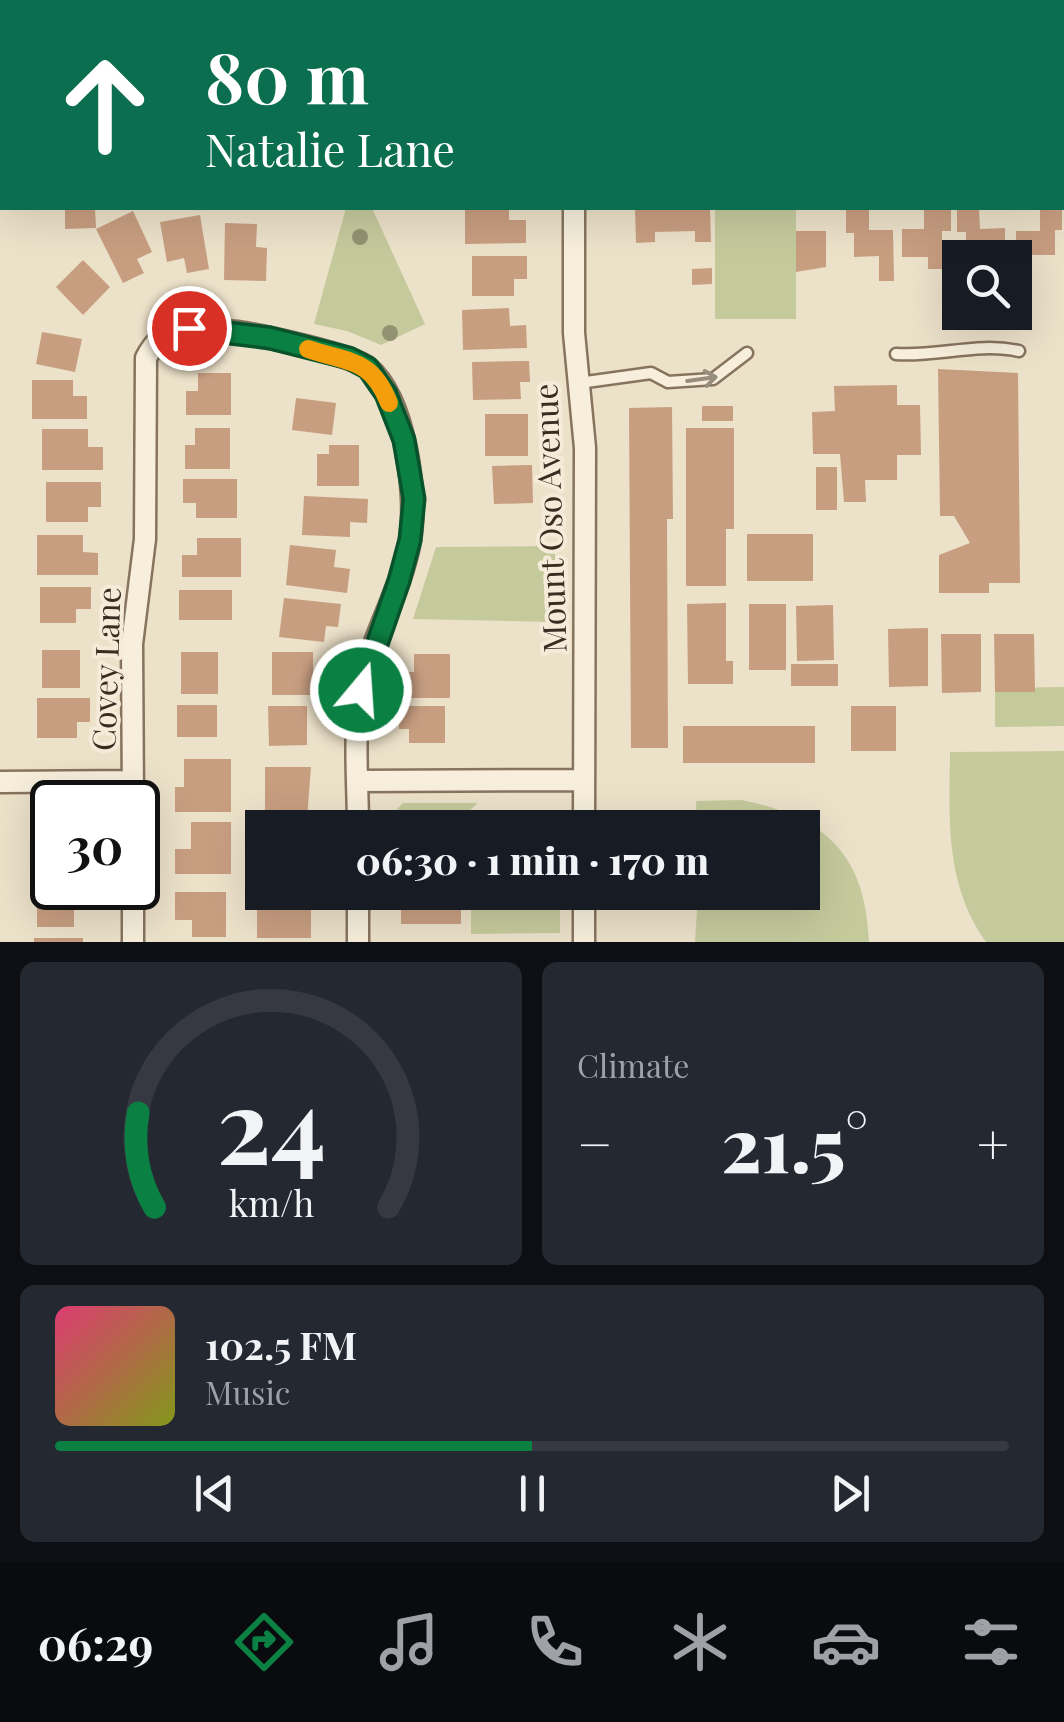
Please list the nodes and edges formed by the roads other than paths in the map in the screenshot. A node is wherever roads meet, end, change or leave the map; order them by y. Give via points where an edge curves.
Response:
1 (574, 210) edge
2 (1019, 351) dead end
3 (747, 353) dead end
4 (896, 354) dead end
5 (579, 384) junction
6 (133, 780) edge
7 (584, 780) junction
8 (358, 781) junction
9 (0, 782) edge
10 (30, 784) edge
11 (358, 810) edge
12 (584, 810) edge
13 (133, 910) edge
14 (358, 910) edge
15 (584, 910) edge
16 (134, 942) edge
17 (358, 942) edge
18 (584, 942) edge

1 - 5 street, Mount Oso Avenue
2 - 4 lane via 993,346
5 -> 3 lane via 651,374 668,382 713,379
5 - 7 street, Mount Oso Avenue via 585,448
6 - 8 street, Covey Lane via 146,358 170,330 242,333 349,358 368,368 386,394 404,440 414,499 410,540 361,690
7 - 8 street
7 - 12 street, Mount Oso Avenue
8 - 11 street
9 - 10 street
13 - 16 street
14 - 17 street
15 - 18 street

